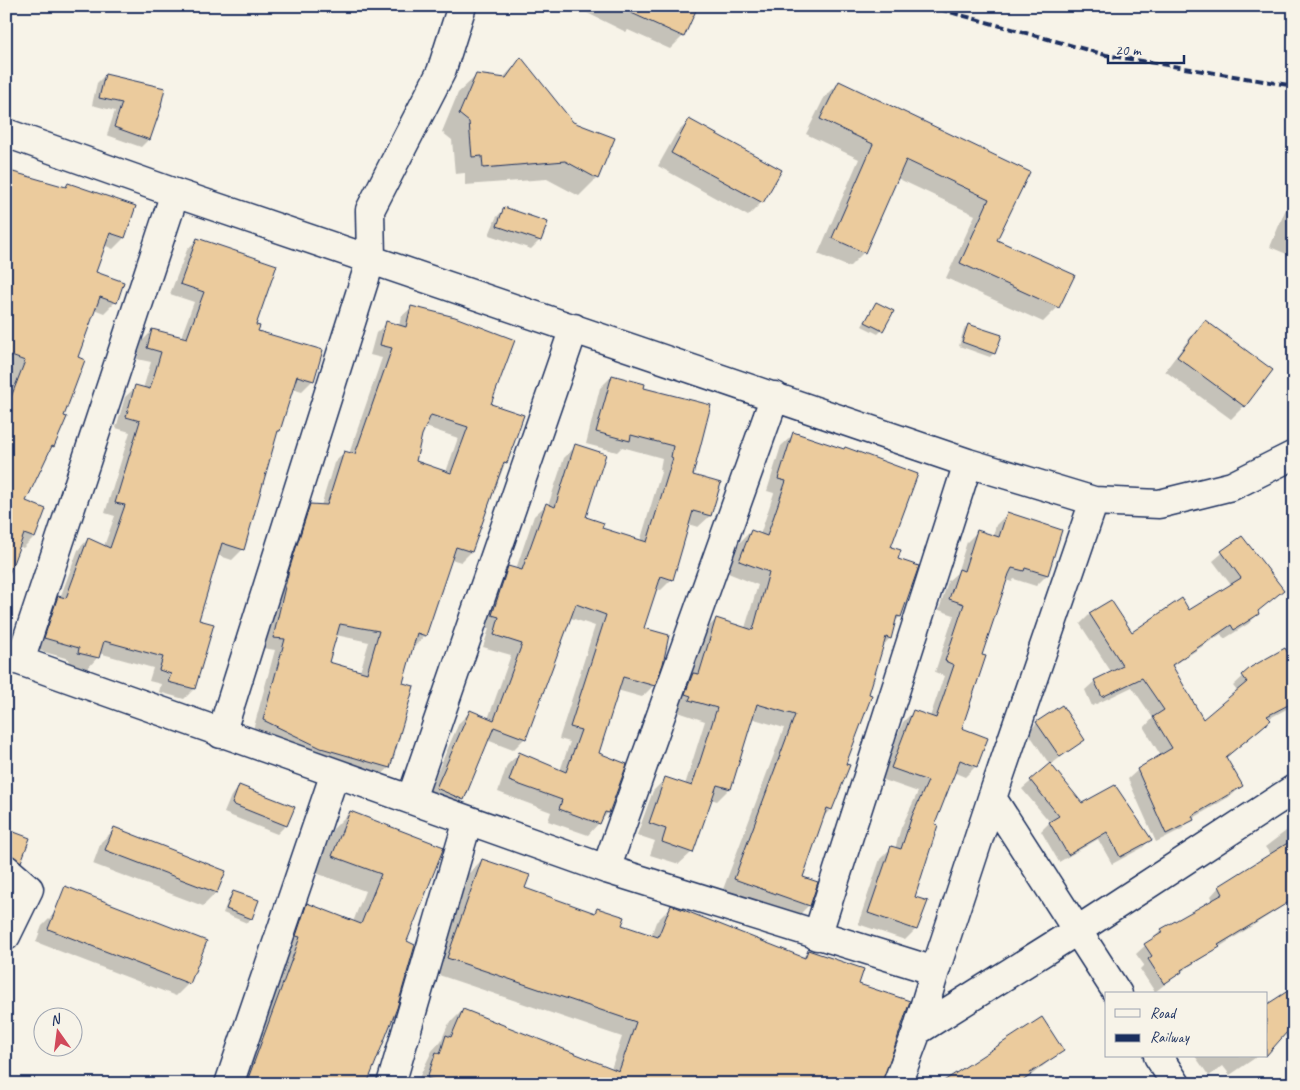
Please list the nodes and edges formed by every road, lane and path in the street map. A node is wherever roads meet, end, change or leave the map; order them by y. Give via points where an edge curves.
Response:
1 (462, 6) edge
2 (6, 133) edge
3 (175, 193) junction
4 (371, 260) junction
5 (574, 328) junction
6 (775, 396) junction
7 (1294, 455) edge
8 (968, 463) junction
9 (1094, 501) junction
10 (13, 659) edge
11 (221, 734) junction
12 (335, 773) junction
13 (1294, 789) edge
14 (992, 798) junction
15 (411, 799) junction
16 (468, 820) junction
17 (6, 869) edge
18 (606, 869) junction
19 (1078, 930) junction
20 (6, 936) edge
21 (817, 936) junction
22 (935, 971) junction
23 (1117, 992) edge
24 (917, 1031) junction
25 (1159, 1058) edge
26 (229, 1084) edge
27 (391, 1084) edge
28 (898, 1084) edge
29 (1176, 1084) edge

1 - 4 street via 441,72 370,210
2 - 3 street
3 - 4 street
3 - 10 street
4 - 5 street
4 - 11 street
5 - 6 street
5 - 15 street
6 - 8 street
6 - 18 street
7 - 9 street via 1232,486 1159,504
8 - 9 street
8 - 21 street
9 - 14 street
10 - 11 street
11 - 12 street
12 - 15 street
12 - 26 street
13 - 19 street
14 - 19 street
14 - 22 street
15 - 16 street
16 - 18 street
16 - 27 street
17 - 20 street via 29,889
18 - 21 street
19 - 23 street
19 - 24 street
21 - 22 street
22 - 24 street
24 - 28 street
25 - 29 street

